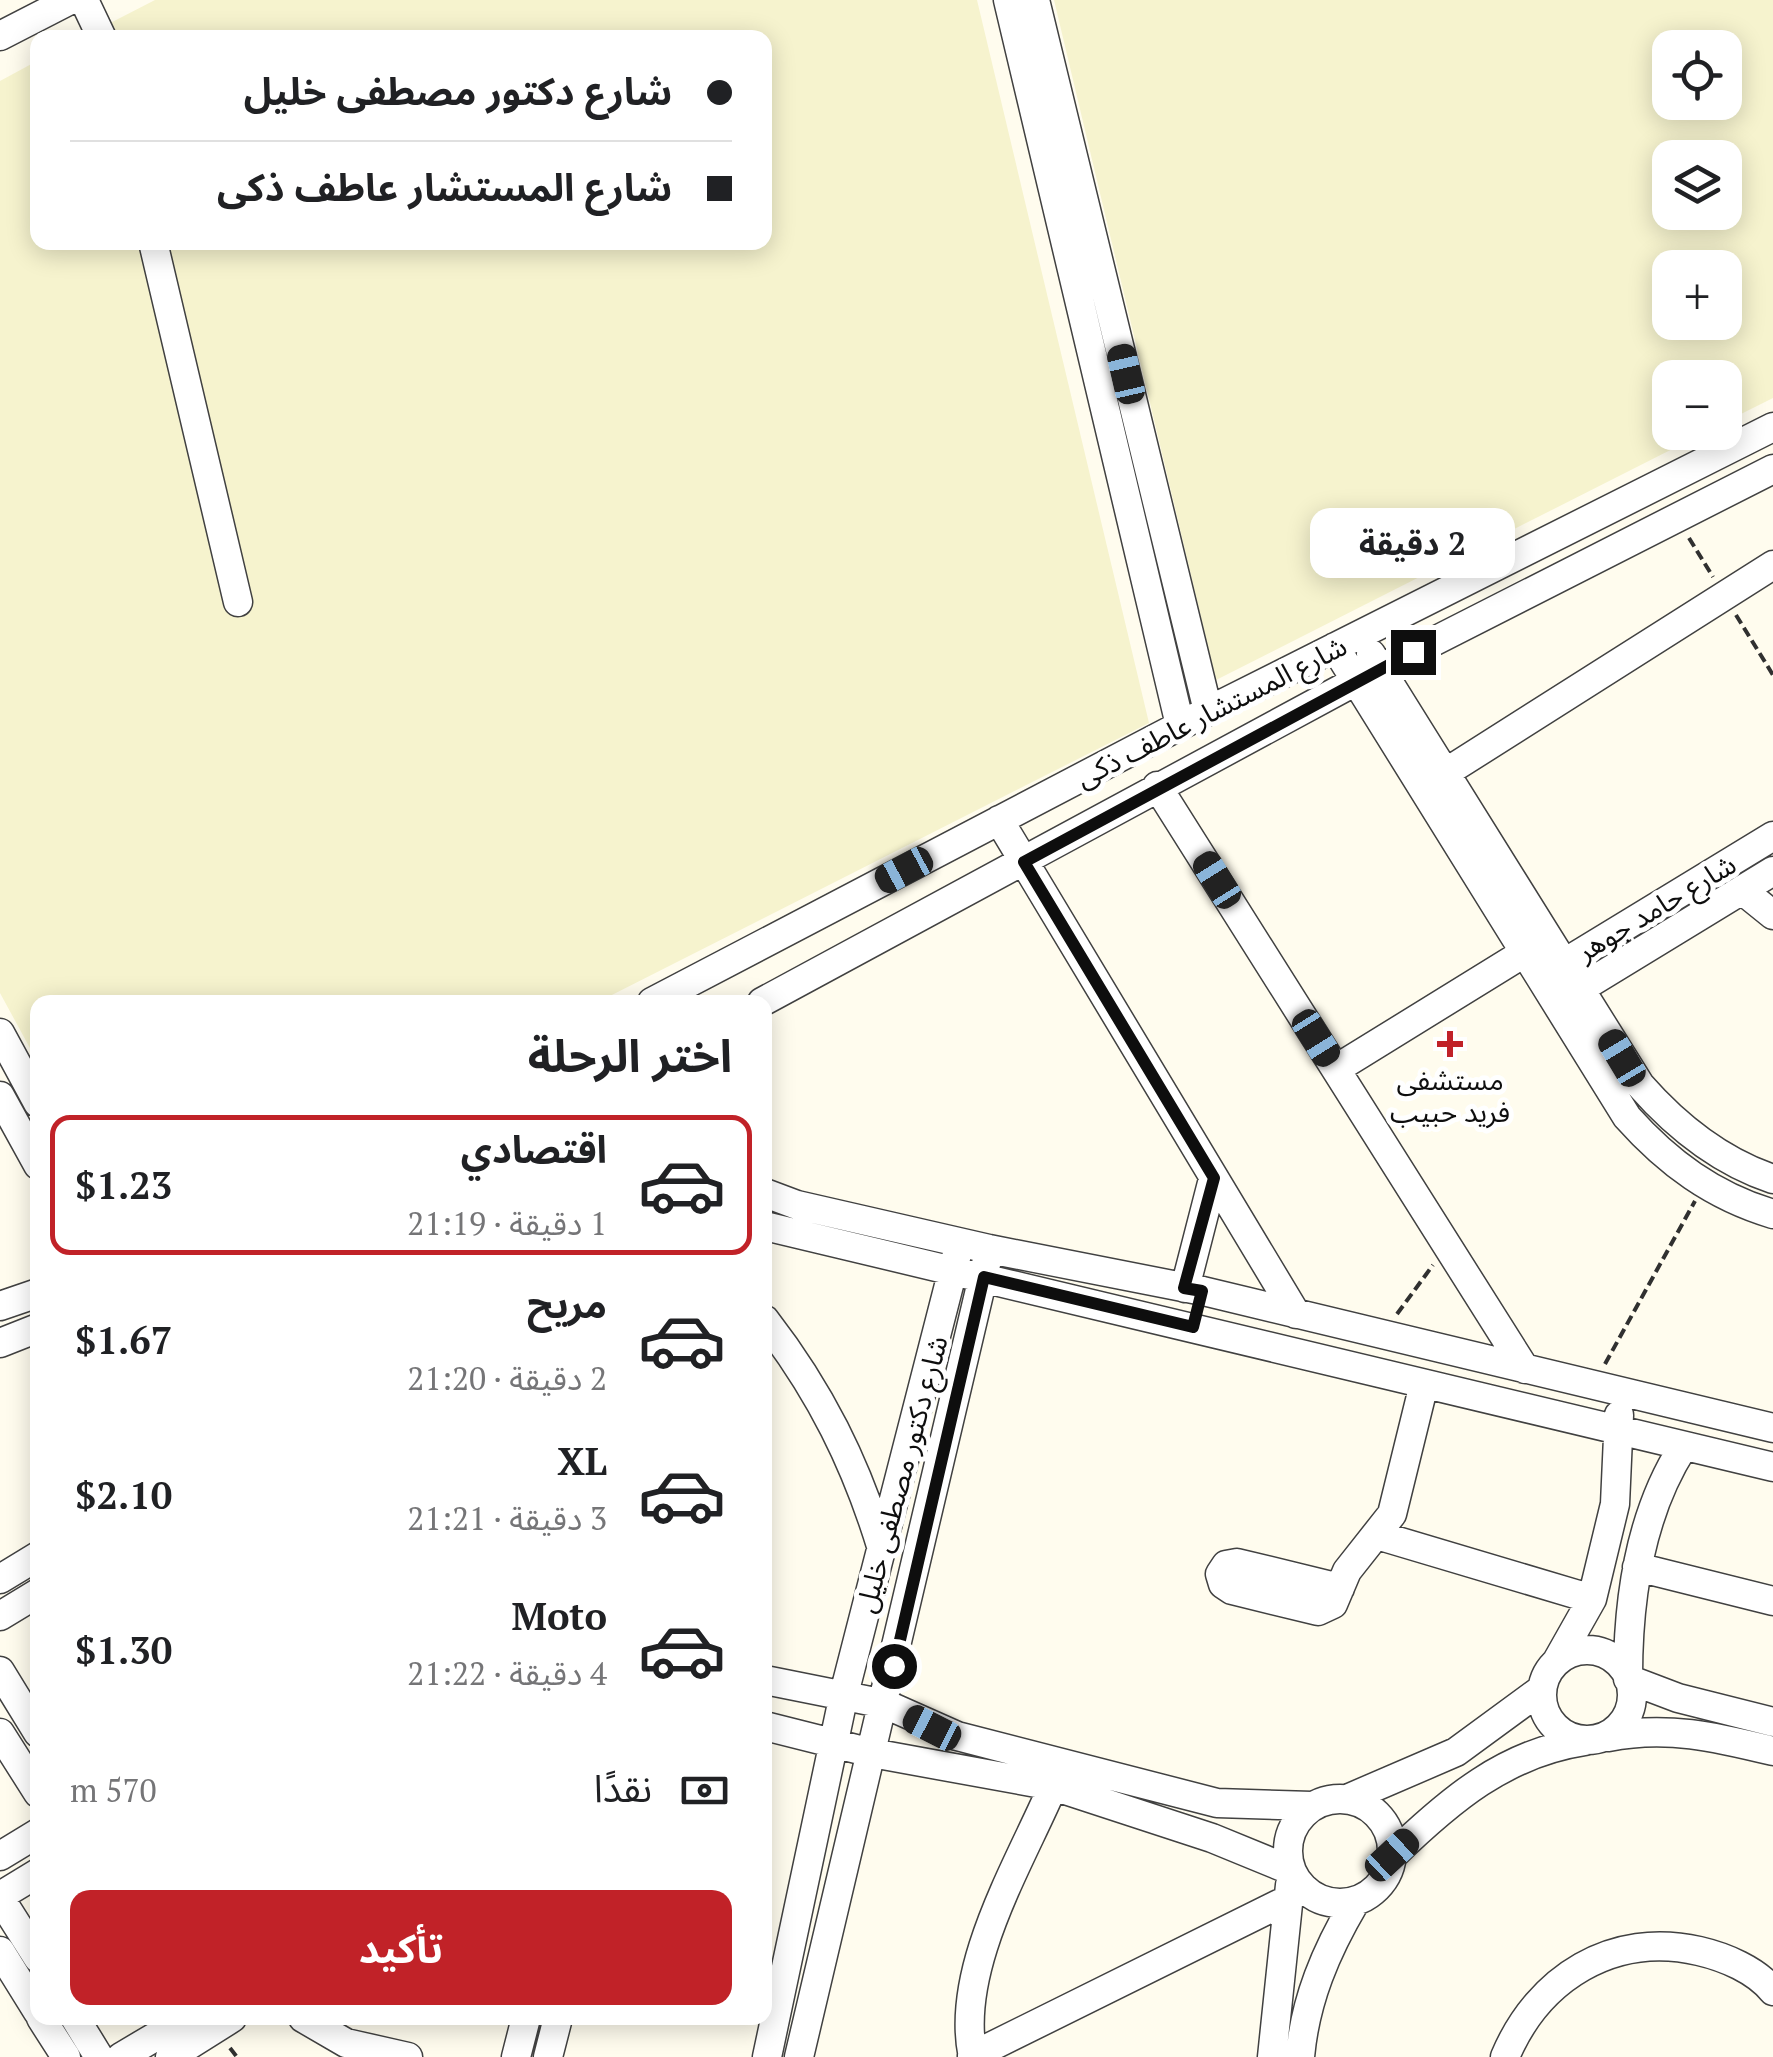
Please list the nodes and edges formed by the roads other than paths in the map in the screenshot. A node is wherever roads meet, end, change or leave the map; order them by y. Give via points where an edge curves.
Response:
1 (70, 0) edge
2 (84, 0) edge
3 (1008, 0) edge
4 (1035, 0) edge
5 (98, 30) edge
6 (0, 36) edge
7 (155, 250) edge
8 (1773, 427) edge
9 (1773, 469) edge
10 (1773, 565) edge
11 (238, 602) dead end
12 (1347, 641) junction
13 (1368, 674) junction
14 (1208, 711) junction
15 (1180, 726) junction
16 (1445, 773) junction
17 (1157, 786) junction
18 (999, 820) junction
19 (1773, 836) edge
20 (1024, 862) junction
21 (1771, 875) edge
22 (1742, 890) junction
23 (1773, 915) edge
24 (746, 953) junction
25 (1524, 953) junction
26 (1564, 963) junction
27 (1539, 978) junction
28 (1580, 989) junction
29 (665, 995) edge
30 (755, 995) edge
31 (772, 997) edge
32 (1555, 1004) junction
33 (0, 1033) edge
34 (1336, 1069) junction
35 (30, 1088) edge
36 (0, 1096) edge
37 (8, 1125) edge
38 (30, 1154) edge
39 (1214, 1178) junction
40 (1773, 1179) edge
41 (772, 1196) edge
42 (1773, 1214) edge
43 (772, 1227) edge
44 (956, 1256) junction
45 (986, 1263) junction
46 (1194, 1289) junction
47 (30, 1297) edge
48 (0, 1306) edge
49 (1296, 1314) junction
50 (1193, 1327) junction
51 (772, 1329) edge
52 (30, 1331) edge
53 (0, 1343) edge
54 (1525, 1369) junction
55 (1424, 1384) junction
56 (1622, 1392) junction
57 (1773, 1428) edge
58 (1616, 1431) junction
59 (1682, 1447) junction
60 (1773, 1468) edge
61 (1377, 1535) junction
62 (882, 1550) junction
63 (30, 1561) edge
64 (1637, 1568) junction
65 (0, 1579) edge
66 (1340, 1588) dead end
67 (30, 1597) edge
68 (1592, 1599) junction
69 (1773, 1601) edge
70 (0, 1616) edge
71 (1557, 1661) junction
72 (0, 1671) edge
73 (1628, 1678) junction
74 (772, 1681) edge
75 (1542, 1689) junction
76 (844, 1694) junction
77 (886, 1704) junction
78 (30, 1720) edge
79 (1769, 1721) edge
80 (772, 1728) edge
81 (0, 1733) edge
82 (1594, 1740) junction
83 (834, 1744) junction
84 (1766, 1750) edge
85 (872, 1753) junction
86 (30, 1781) edge
87 (1053, 1786) junction
88 (1347, 1799) junction
89 (1312, 1806) junction
90 (30, 1838) edge
91 (1392, 1855) junction
92 (0, 1856) edge
93 (30, 1878) edge
94 (1290, 1881) junction
95 (0, 1897) edge
96 (1356, 1902) junction
97 (30, 1945) edge
98 (0, 1951) edge
99 (1773, 1991) edge
100 (30, 1999) edge
101 (46, 2025) edge
102 (78, 2025) edge
103 (175, 2025) edge
104 (221, 2025) edge
105 (315, 2025) edge
106 (524, 2025) edge
107 (556, 2025) edge
108 (972, 2056) edge
109 (66, 2057) edge
110 (99, 2057) edge
111 (121, 2057) edge
112 (170, 2057) edge
113 (408, 2057) edge
114 (516, 2057) edge
115 (548, 2057) edge
116 (767, 2057) edge
117 (799, 2057) edge
118 (1272, 2057) edge
119 (1300, 2057) edge
120 (1505, 2057) edge

1 - 6 street
2 - 5 street
3 - 15 street
4 - 14 street
7 - 11 street
8 - 12 street, شارع المستشار عاطف ذكى
9 - 13 street, شارع المستشار عاطف ذكى
10 - 16 street
12 - 13 street
12 - 14 street, شارع المستشار عاطف ذكى
13 - 16 street
13 - 17 street, شارع المستشار عاطف ذكى
13 - 25 street
14 - 15 street, شارع المستشار عاطف ذكى
15 - 18 street, شارع المستشار عاطف ذكى
16 - 26 street
17 - 20 street, شارع المستشار عاطف ذكى
17 - 34 street
18 - 20 street
18 - 24 street, شارع المستشار عاطف ذكى
19 - 26 street, شارع حامد جوهر
20 - 31 street, شارع المستشار عاطف ذكى
20 - 39 street
21 - 22 street, شارع حامد جوهر
22 - 23 street
22 - 28 street, شارع حامد جوهر
24 - 29 street, شارع المستشار عاطف ذكى
24 - 30 street via 740,972
25 - 27 street
25 - 34 street
26 - 27 street, شارع حامد جوهر
26 - 28 street
27 - 32 street
28 - 32 street, شارع حامد جوهر
28 - 40 street via 1661,1109 1710,1149
32 - 42 street via 1626,1117 1650,1143 1704,1185
33 - 35 street
34 - 54 street
36 - 37 street
37 - 38 street
39 - 46 street
39 - 49 street
41 - 44 street
43 - 44 street
44 - 45 street
44 - 62 street, شارع دكتور مصطفى خليل
45 - 46 street
45 - 50 street
45 - 77 street, شارع دكتور مصطفى خليل
46 - 49 street
46 - 50 street
47 - 48 street
49 - 54 street
50 - 55 street
51 - 62 street via 841,1436
52 - 53 street
54 - 56 street
55 - 58 street
55 - 61 street via 1392,1514
56 - 57 street
56 - 58 street
58 - 59 street
58 - 68 street via 1615,1504
59 - 60 street
59 - 64 street via 1659,1490
61 - 66 street
61 - 68 street
62 - 76 street, شارع دكتور مصطفى خليل
63 - 65 street
64 - 69 street
64 - 73 street
67 - 70 street
68 - 71 street
71 - 73 street via 1596,1651
71 - 75 street
72 - 78 street
73 - 79 street
73 - 82 street via 1624,1721
74 - 76 street
75 - 82 street via 1548,1719 1558,1731
75 - 88 street via 1456,1752
76 - 77 street
76 - 83 street, شارع دكتور مصطفى خليل
77 - 85 street, شارع دكتور مصطفى خليل
77 - 89 street via 958,1736 1217,1803
79 - 84 street
80 - 83 street
81 - 86 street
82 - 84 street via 1673,1730
82 - 91 street via 1554,1746 1480,1780
83 - 85 street
83 - 116 street, شارع دكتور مصطفى خليل
85 - 87 street
85 - 117 street, شارع دكتور مصطفى خليل
87 - 94 street via 1212,1838
87 - 108 street via 973,1976
88 - 89 street
88 - 91 street via 1380,1818
89 - 94 street via 1290,1834
90 - 92 street
91 - 96 street via 1374,1892
93 - 95 street
94 - 96 street via 1318,1900
94 - 108 street
94 - 118 street
95 - 97 street
96 - 119 street via 1320,1970
98 - 100 street
99 - 120 street via 1722,1957 1673,1945 1623,1949 1576,1967 1541,1997
101 - 109 street
102 - 110 street
103 - 111 street
104 - 112 street
105 - 113 street via 346,2043
106 - 114 street
107 - 115 street

